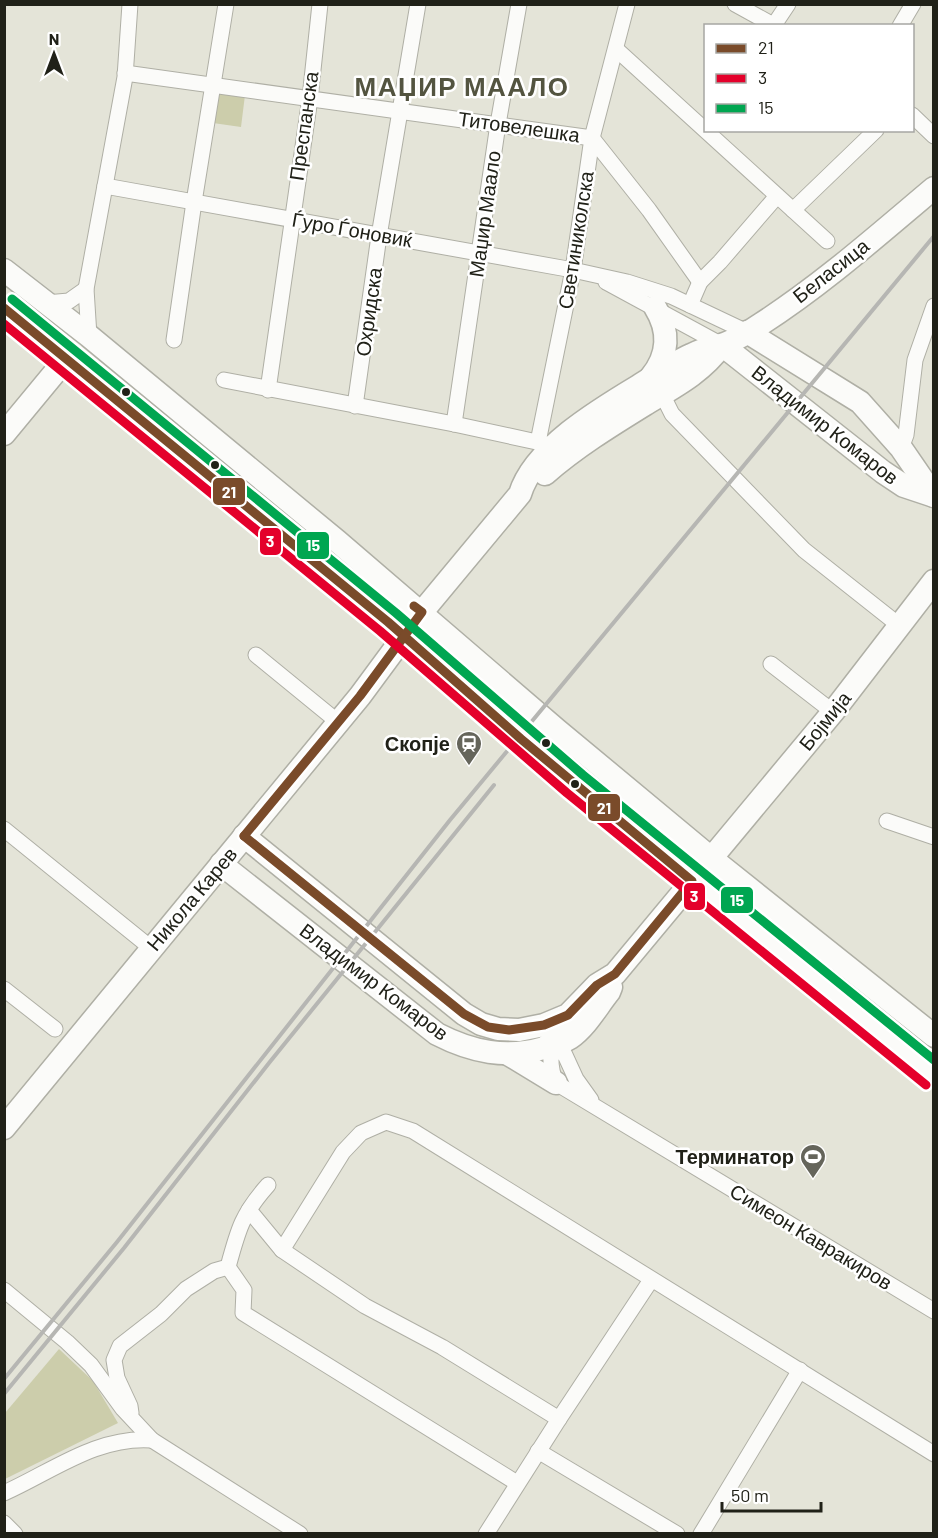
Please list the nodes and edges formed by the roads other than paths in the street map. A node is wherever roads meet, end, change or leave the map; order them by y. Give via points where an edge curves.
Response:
1 (130, 4) edge
2 (226, 4) edge
3 (320, 4) edge
4 (418, 4) edge
5 (519, 4) edge
6 (627, 4) edge
7 (735, 4) edge
8 (788, 4) edge
9 (913, 4) edge
10 (772, 24) edge
11 (775, 24) edge
12 (901, 24) edge
13 (616, 49) junction
14 (125, 73) junction
15 (214, 85) junction
16 (310, 98) junction
17 (400, 110) junction
18 (914, 117) edge
19 (498, 124) junction
20 (704, 129) edge
21 (707, 132) edge
22 (874, 132) edge
23 (933, 136) edge
24 (592, 138) junction
25 (105, 186) junction
26 (933, 188) edge
27 (777, 196) junction
28 (194, 202) junction
29 (793, 210) junction
30 (291, 219) junction
31 (380, 236) junction
32 (827, 241) dead end
33 (480, 253) junction
34 (4, 270) edge
35 (573, 270) junction
36 (599, 277) junction
37 (700, 282) junction
38 (86, 289) junction
39 (46, 303) junction
40 (690, 305) junction
41 (933, 306) edge
42 (655, 307) junction
43 (4, 308) edge
44 (747, 332) junction
45 (89, 336) junction
46 (174, 340) dead end
47 (722, 345) junction
48 (66, 359) junction
49 (224, 380) dead end
50 (656, 387) junction
51 (268, 390) junction
52 (355, 406) junction
53 (454, 424) junction
54 (4, 434) edge
55 (547, 444) junction
56 (902, 448) junction
57 (520, 494) junction
58 (933, 581) edge
59 (422, 612) junction
60 (900, 626) junction
61 (404, 637) junction
62 (256, 655) dead end
63 (771, 664) dead end
64 (833, 712) junction
65 (338, 722) junction
66 (887, 821) dead end
67 (4, 829) edge
68 (933, 837) edge
69 (250, 841) junction
70 (711, 858) junction
71 (226, 868) junction
72 (692, 881) junction
73 (151, 948) junction
74 (4, 989) edge
75 (573, 1023) junction
76 (55, 1029) dead end
77 (519, 1030) junction
78 (930, 1031) edge
79 (552, 1046) junction
80 (508, 1054) junction
81 (563, 1076) junction
82 (933, 1076) edge
83 (4, 1128) edge
84 (268, 1185) dead end
85 (249, 1210) junction
86 (282, 1250) junction
87 (228, 1267) junction
88 (651, 1280) junction
89 (5, 1292) edge
90 (933, 1311) edge
91 (800, 1370) junction
92 (132, 1419) junction
93 (559, 1419) junction
94 (153, 1440) junction
95 (538, 1451) junction
96 (933, 1454) edge
97 (517, 1483) junction
98 (4, 1493) edge
99 (4, 1523) edge
100 (15, 1533) edge
101 (300, 1533) edge
102 (486, 1533) edge
103 (677, 1533) edge
104 (701, 1533) edge

1 - 14 street
2 - 15 street
3 - 16 street, Преспанска
4 - 17 street, Охридска
5 - 19 street, Маџир Маало
6 - 13 street, Светиниколска
7 - 10 street
8 - 11 street
9 - 12 street
13 - 20 street
13 - 24 street, Светиниколска
14 - 15 street, Титовелешка
14 - 25 street
15 - 16 street, Титовелешка
15 - 28 street
16 - 17 street, Титовелешка
16 - 30 street, Преспанска
17 - 19 street, Титовелешка
17 - 31 street, Охридска
18 - 23 street
19 - 24 street, Титовелешка
19 - 33 street, Маџир Маало
21 - 27 street
22 - 29 street
24 - 35 street, Светиниколска
24 - 37 street, Титовелешка
25 - 28 street, Ѓуро Ѓоновиќ
25 - 38 street
26 - 44 street, Беласица via 846,262
27 - 29 street
27 - 37 street
28 - 30 street, Ѓуро Ѓоновиќ
28 - 46 street
29 - 32 street
30 - 31 street, Ѓуро Ѓоновиќ
30 - 51 street, Преспанска
31 - 33 street, Ѓуро Ѓоновиќ
31 - 52 street, Охридска
33 - 35 street, Ѓуро Ѓоновиќ
33 - 53 street, Маџир Маало
34 - 39 street
35 - 36 street, Ѓуро Ѓоновиќ
35 - 55 street, Светиниколска
36 - 40 street, Ѓуро Ѓоновиќ via 627,282
36 - 42 street, Ѓуро Ѓоновиќ
37 - 40 street
38 - 39 street via 69,301
38 - 45 street
39 - 45 street
40 - 44 street, Ѓуро Ѓоновиќ
41 - 56 street via 915,360
42 - 47 street, Ѓуро Ѓоновиќ
42 - 50 street via 665,328 666,348
43 - 48 street
44 - 47 street, Беласица
44 - 56 street, Владимир Комаров via 860,402
45 - 59 street
47 - 50 street, Беласица via 692,354
47 - 56 street, Владимир Комаров via 883,472 904,486 933,496
48 - 54 street
48 - 61 street
49 - 51 street
50 - 55 street, Беласица via 596,412
50 - 57 street, Беласица
50 - 60 street via 672,414 804,550
51 - 52 street
52 - 53 street
53 - 55 street
55 - 57 street, Беласица
57 - 59 street, Беласица
58 - 60 street, Бојмија
59 - 61 street, Никола Карев
59 - 70 street
60 - 64 street, Бојмија
61 - 65 street, Никола Карев
61 - 72 street
62 - 65 street
63 - 64 street
64 - 70 street, Бојмија
65 - 69 street, Никола Карев
66 - 68 street
67 - 73 street
69 - 71 street, Никола Карев
69 - 77 street, Владимир Комаров via 464,1014 488,1026
70 - 72 street, Владимир Комаров
70 - 78 street
71 - 73 street, Никола Карев
71 - 80 street, Владимир Комаров via 437,1034 474,1050
72 - 75 street, Владимир Комаров via 615,974 597,985
72 - 82 street
73 - 83 street, Никола Карев
74 - 76 street
75 - 77 street, Владимир Комаров via 554,1022
75 - 79 street, Владимир Комаров via 566,1040
75 - 81 street
77 - 79 street
79 - 80 street, Владимир Комаров
79 - 81 street via 550,1063
80 - 81 street
81 - 90 street, Симеон Кавракиров via 597,1106
84 - 85 street
85 - 86 street
85 - 87 street via 239,1225
86 - 88 street via 343,1152 361,1133 387,1122 413,1131
86 - 93 street via 365,1306
87 - 92 street via 186,1289 120,1346 114,1360
87 - 97 street via 244,1290 243,1312
88 - 91 street
88 - 93 street
89 - 92 street via 94,1368
91 - 96 street
91 - 104 street
92 - 94 street
93 - 95 street
94 - 98 street via 103,1446
94 - 101 street
95 - 97 street
95 - 103 street
97 - 102 street
99 - 100 street

